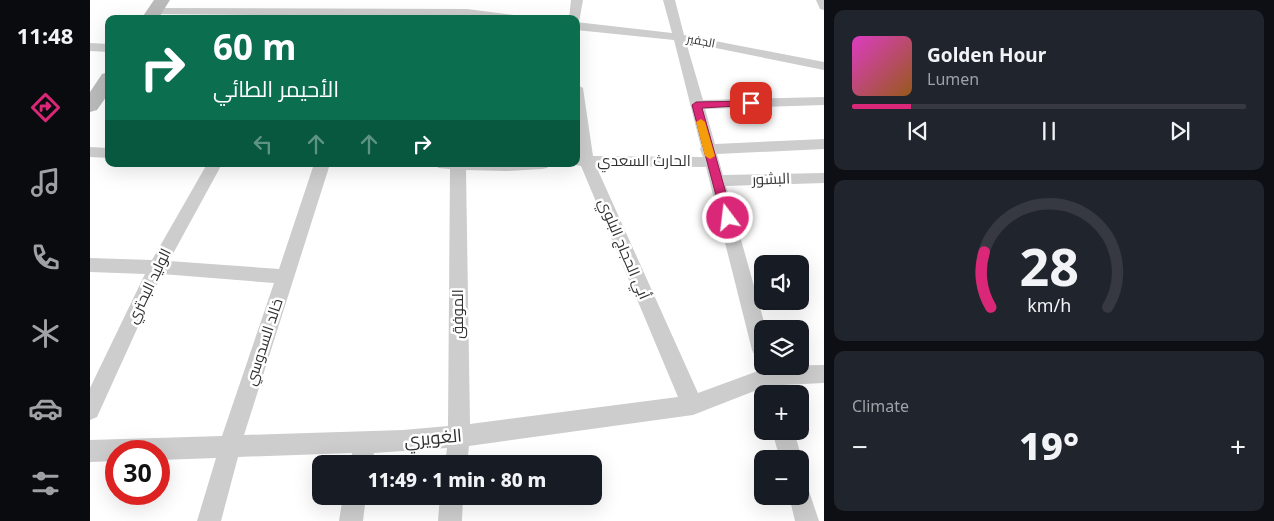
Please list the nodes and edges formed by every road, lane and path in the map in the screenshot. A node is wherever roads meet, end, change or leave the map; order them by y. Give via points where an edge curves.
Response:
1 (288, 0) edge
2 (468, 0) edge
3 (577, 0) edge
4 (669, 0) edge
5 (822, 0) edge
6 (824, 7) edge
7 (155, 10) edge
8 (259, 15) edge
9 (280, 15) edge
10 (467, 15) edge
11 (575, 15) edge
12 (580, 26) edge
13 (678, 37) junction
14 (90, 47) edge
15 (105, 48) edge
16 (824, 66) edge
17 (105, 84) edge
18 (824, 101) edge
19 (696, 105) junction
20 (90, 106) edge
21 (824, 144) edge
22 (580, 145) edge
23 (90, 152) edge
24 (105, 152) edge
25 (710, 155) junction
26 (581, 161) edge
27 (212, 167) edge
28 (321, 167) edge
29 (458, 167) edge
30 (824, 178) edge
31 (718, 181) junction
32 (90, 265) edge
33 (157, 267) junction
34 (285, 277) junction
35 (754, 320) edge
36 (824, 374) edge
37 (770, 379) edge
38 (694, 404) junction
39 (90, 410) edge
40 (459, 436) junction
41 (365, 442) junction
42 (230, 446) junction
43 (90, 452) edge
44 (363, 455) edge
45 (457, 455) edge
46 (354, 505) edge
47 (451, 505) edge
48 (802, 505) edge
49 (209, 521) edge
50 (351, 521) edge
51 (450, 521) edge
52 (806, 521) edge

1 - 9 street
2 - 10 street
3 - 11 street
4 - 13 street
5 - 6 street
7 - 8 street
12 - 13 street, الجفير
13 - 16 street, الجفير
13 - 19 street
14 - 15 street
17 - 20 street
18 - 19 street
19 - 25 street
21 - 25 street, الحارث السعدي
22 - 26 street, أبي الحجاج البلوي
23 - 24 street
25 - 26 street, الحارث السعدي
25 - 31 street
26 - 38 street, أبي الحجاج البلوي
27 - 33 street, الوليد البحتري
28 - 34 street, خالد السدوسي
29 - 40 street, الموفق
30 - 31 street, البشور
31 - 35 street
32 - 33 street
33 - 34 street
33 - 39 street, الوليد البحتري
34 - 42 street, خالد السدوسي
36 - 37 street, الغويري
37 - 38 street, الغويري
38 - 40 street, الغويري
40 - 41 street, الغويري
40 - 45 street, الموفق
41 - 42 street, الغويري
41 - 44 street
42 - 43 street, الغويري
42 - 49 street, خالد السدوسي
46 - 50 street
47 - 51 street
48 - 52 street

